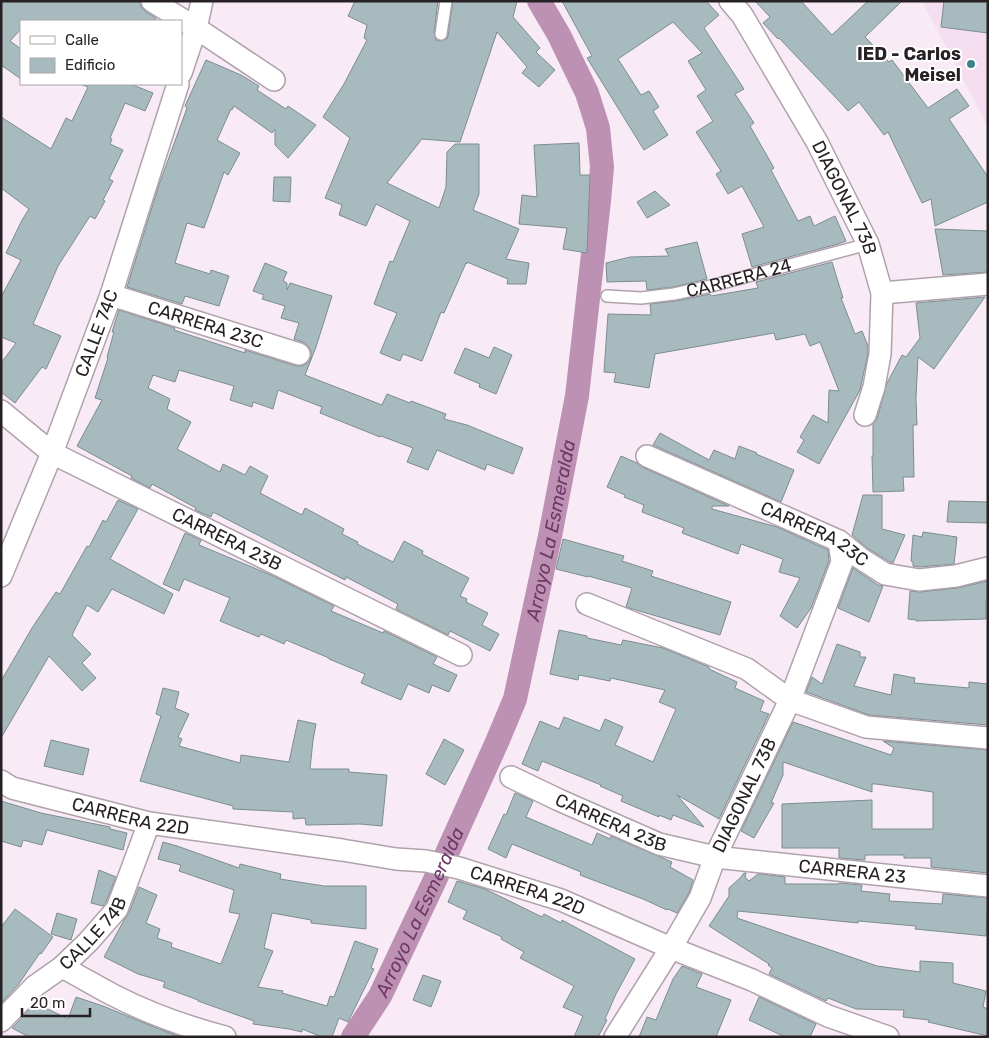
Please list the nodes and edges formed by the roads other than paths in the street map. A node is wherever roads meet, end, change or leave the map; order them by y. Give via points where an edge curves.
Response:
1 (152, 1) edge
2 (202, 1) edge
3 (446, 1) edge
4 (730, 1) edge
5 (196, 28) junction
6 (441, 34) dead end
7 (182, 70) edge
8 (274, 80) dead end
9 (178, 85) edge
10 (868, 244) junction
11 (988, 284) edge
12 (882, 293) junction
13 (111, 295) junction
14 (607, 296) dead end
15 (299, 354) dead end
16 (1, 411) edge
17 (865, 414) dead end
18 (52, 453) junction
19 (647, 456) dead end
20 (839, 541) junction
21 (988, 568) edge
22 (1, 576) edge
23 (587, 604) dead end
24 (461, 655) dead end
25 (790, 700) junction
26 (988, 738) edge
27 (511, 777) dead end
28 (1, 781) edge
29 (149, 822) junction
30 (715, 857) junction
31 (988, 886) edge
32 (671, 948) junction
33 (62, 967) junction
34 (1, 1021) edge
35 (225, 1037) edge
36 (615, 1037) edge
37 (888, 1037) edge

1 - 5 street
2 - 5 street
3 - 6 lane
4 - 10 street, DIAGONAL 73B via 742,15 817,142
5 - 7 street
5 - 8 street
9 - 13 street, CALLE 74C
10 - 12 street, DIAGONAL 73B
10 - 14 lane, CARRERA 24 via 674,294 641,298
11 - 12 street
12 - 17 street, DIAGONAL 73B via 880,354
13 - 15 street, CARRERA 23C
13 - 18 street, CALLE 74C
16 - 18 street, CARRERA 23B
18 - 22 street, CALLE 74C
18 - 24 street, CARRERA 23B
19 - 20 street, CARRERA 23C
20 - 21 street, CARRERA 23C via 885,574 919,580
20 - 25 street, DIAGONAL 73B via 842,562
23 - 25 street via 747,669
25 - 26 street via 866,728
25 - 30 street, DIAGONAL 73B
27 - 30 street, CARRERA 23B via 659,844
28 - 29 street, CARRERA 22D via 12,788
29 - 32 street, CARRERA 22D via 459,868 560,900
29 - 33 street, CALLE 74B via 117,909
30 - 31 street, CARRERA 23
30 - 32 street, DIAGONAL 73B via 700,898
32 - 36 street, DIAGONAL 73B
32 - 37 street, CARRERA 22D via 752,980 828,1016
33 - 34 street, CALLE 74B via 34,986
33 - 35 street via 151,1012

